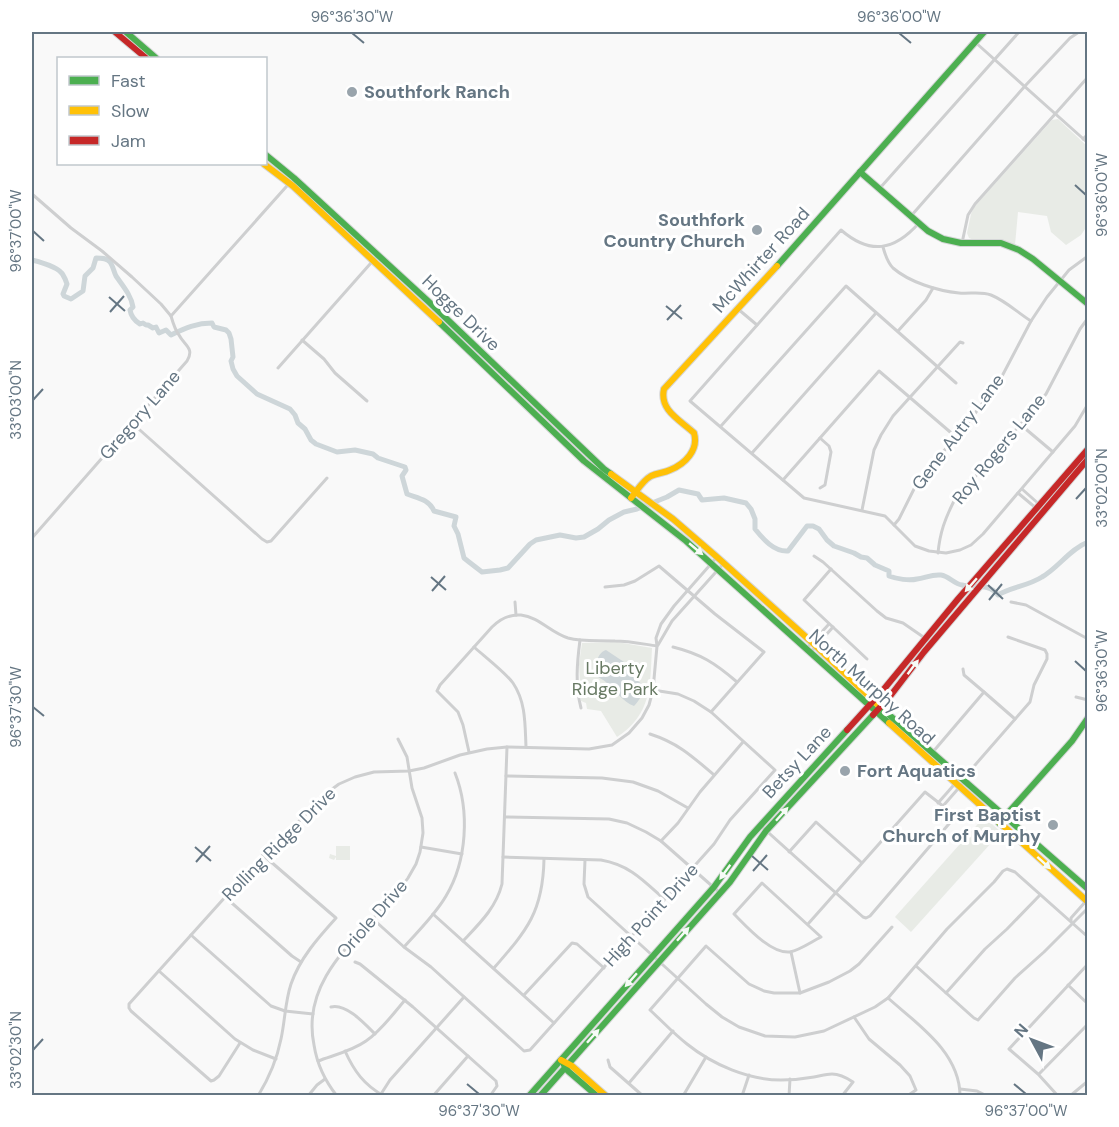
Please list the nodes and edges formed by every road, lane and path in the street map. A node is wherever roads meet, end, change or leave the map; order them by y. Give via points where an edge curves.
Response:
1 (115, 32) edge
2 (126, 32) edge
3 (984, 32) edge
4 (1019, 32) edge
5 (1079, 32) edge
6 (975, 41) junction
7 (145, 57) edge
8 (155, 57) edge
9 (995, 58) junction
10 (1088, 77) edge
11 (1025, 86) junction
12 (1055, 114) junction
13 (1088, 134) edge
14 (1083, 139) junction
15 (1088, 143) edge
16 (267, 156) edge
17 (266, 165) edge
18 (860, 172) junction
19 (292, 181) junction
20 (880, 188) junction
21 (32, 194) edge
22 (911, 216) junction
23 (919, 223) junction
24 (962, 243) junction
25 (882, 246) junction
26 (1088, 256) edge
27 (376, 258) junction
28 (1059, 281) junction
29 (933, 288) junction
30 (1088, 304) edge
31 (738, 309) junction
32 (876, 312) junction
33 (171, 316) junction
34 (1088, 318) edge
35 (1031, 321) junction
36 (756, 325) junction
37 (898, 331) junction
38 (302, 340) junction
39 (963, 343) dead end
40 (938, 366) junction
41 (278, 369) dead end
42 (956, 383) dead end
43 (910, 397) junction
44 (367, 401) dead end
45 (1088, 404) edge
46 (132, 423) junction
47 (1021, 425) junction
48 (721, 426) junction
49 (956, 437) junction
50 (820, 438) junction
51 (1088, 449) edge
52 (1053, 452) junction
53 (752, 453) junction
54 (1088, 459) edge
55 (327, 478) dead end
56 (783, 480) junction
57 (820, 488) dead end
58 (1021, 489) junction
59 (1018, 493) junction
60 (634, 497) junction
61 (1040, 508) junction
62 (653, 510) junction
63 (862, 510) junction
64 (894, 525) junction
65 (32, 538) edge
66 (938, 553) junction
67 (814, 556) dead end
68 (715, 560) junction
69 (721, 566) junction
70 (831, 569) junction
71 (605, 587) dead end
72 (688, 591) junction
73 (694, 597) junction
74 (515, 602) dead end
75 (1011, 602) dead end
76 (516, 615) junction
77 (829, 624) junction
78 (833, 627) junction
79 (1008, 636) dead end
80 (926, 638) junction
81 (1088, 639) edge
82 (580, 640) junction
83 (932, 643) junction
84 (657, 646) junction
85 (673, 647) dead end
86 (812, 647) junction
87 (474, 648) junction
88 (867, 659) dead end
89 (963, 669) dead end
90 (737, 682) junction
91 (653, 690) junction
92 (984, 692) junction
93 (1076, 697) dead end
94 (1088, 700) edge
95 (871, 703) junction
96 (581, 708) dead end
97 (878, 709) junction
98 (711, 712) junction
99 (1088, 717) edge
100 (1016, 719) junction
101 (650, 734) dead end
102 (398, 739) dead end
103 (743, 742) junction
104 (836, 743) junction
105 (507, 747) junction
106 (526, 747) junction
107 (843, 749) junction
108 (469, 752) junction
109 (932, 753) junction
110 (409, 771) junction
111 (455, 773) dead end
112 (714, 775) junction
113 (506, 776) junction
114 (961, 782) junction
115 (800, 783) junction
116 (806, 788) junction
117 (938, 803) junction
118 (943, 806) junction
119 (688, 808) junction
120 (505, 817) junction
121 (1002, 820) junction
122 (760, 825) junction
123 (766, 831) junction
124 (661, 842) junction
125 (421, 847) junction
126 (789, 852) junction
127 (462, 854) junction
128 (263, 855) junction
129 (503, 857) junction
130 (544, 859) junction
131 (585, 860) junction
132 (861, 862) junction
133 (692, 868) junction
134 (714, 887) junction
135 (1088, 890) edge
136 (720, 893) junction
137 (836, 893) junction
138 (1040, 895) junction
139 (225, 897) junction
140 (664, 899) junction
141 (1087, 903) edge
142 (433, 914) junction
143 (373, 919) junction
144 (1071, 923) junction
145 (808, 924) junction
146 (892, 927) dead end
147 (191, 935) junction
148 (631, 937) junction
149 (1088, 937) edge
150 (464, 941) junction
151 (404, 947) junction
152 (791, 952) junction
153 (652, 956) junction
154 (301, 962) junction
155 (355, 962) dead end
156 (659, 962) junction
157 (1088, 964) edge
158 (916, 966) junction
159 (494, 968) junction
160 (604, 968) junction
161 (159, 971) junction
162 (679, 978) junction
163 (1068, 985) junction
164 (800, 993) junction
165 (946, 993) junction
166 (524, 996) junction
167 (464, 997) junction
168 (888, 998) junction
169 (405, 1000) junction
170 (1088, 1004) edge
171 (331, 1007) dead end
172 (285, 1011) junction
173 (313, 1014) junction
174 (601, 1014) junction
175 (854, 1017) junction
176 (608, 1020) junction
177 (554, 1023) junction
178 (1088, 1024) edge
179 (436, 1028) junction
180 (673, 1031) junction
181 (375, 1034) junction
182 (240, 1043) junction
183 (345, 1051) junction
184 (468, 1056) junction
185 (706, 1057) junction
186 (276, 1059) junction
187 (561, 1060) junction
188 (608, 1060) dead end
189 (317, 1061) junction
190 (567, 1065) junction
191 (1038, 1074) junction
192 (749, 1075) junction
193 (326, 1079) junction
194 (790, 1079) junction
195 (1088, 1081) edge
196 (629, 1083) junction
197 (960, 1089) junction
198 (258, 1095) edge
199 (308, 1095) edge
200 (337, 1095) edge
201 (383, 1095) edge
202 (433, 1095) edge
203 (490, 1095) edge
204 (529, 1095) edge
205 (540, 1095) edge
206 (597, 1095) edge
207 (606, 1095) edge
208 (643, 1095) edge
209 (683, 1095) edge
210 (741, 1095) edge
211 (789, 1095) edge
212 (842, 1095) edge
213 (907, 1095) edge
214 (960, 1095) edge
215 (987, 1095) edge
216 (1058, 1095) edge
217 (1070, 1095) edge

1 - 7 main road
2 - 8 main road
3 - 6 main road, McWhirter Road
4 - 9 street
5 - 11 street
6 - 9 street
6 - 18 main road, McWhirter Road
9 - 11 street
9 - 20 street
10 - 12 street
11 - 12 street
11 - 22 street
12 - 14 street
12 - 24 street via 972,208
13 - 14 street
14 - 15 street
16 - 19 main road, Hogge Drive
17 - 19 main road, Hogge Drive
18 - 20 main road
18 - 31 main road, McWhirter Road
19 - 27 main road, Hogge Drive
19 - 33 street
20 - 22 main road
21 - 33 street via 126,271
22 - 23 main road
23 - 24 main road via 943,239
23 - 25 street via 900,241
24 - 28 main road via 1001,243 1019,250
25 - 29 street via 893,267
25 - 36 street via 856,242 841,230
26 - 28 street, Gene Autry Lane
27 - 38 street
27 - 60 main road, Hogge Drive via 584,461
28 - 30 main road
28 - 35 street, Gene Autry Lane
29 - 35 street via 992,295
29 - 37 street
31 - 36 street
31 - 60 main road, McWhirter Road via 662,394 665,407 694,433 695,448 678,466 650,477
32 - 37 street
32 - 48 street via 846,286
32 - 53 street
33 - 46 street, Gregory Lane via 189,349 189,357
34 - 47 street, Roy Rogers Lane via 1046,394
35 - 49 street, Gene Autry Lane via 1000,380
36 - 48 street via 690,401
37 - 40 street
38 - 41 street
38 - 44 street
39 - 40 street
40 - 42 street
40 - 43 street
43 - 49 street
43 - 50 street via 879,371
43 - 63 street via 893,416 874,450
45 - 52 street
46 - 55 street via 267,542
46 - 65 street, Gregory Lane
47 - 52 street
47 - 66 street, Roy Rogers Lane via 954,501 945,518
48 - 53 street
49 - 64 street, Gene Autry Lane via 918,481
50 - 56 street
50 - 57 street via 831,452 825,485
51 - 61 main road, Betsy Lane
52 - 58 street
53 - 56 street
54 - 61 main road, Betsy Lane
56 - 63 street via 804,498
58 - 59 street
58 - 61 street
59 - 61 street
59 - 66 street via 971,544
60 - 62 main road, North Murphy Road
60 - 62 main road, North Murphy Road via 643,498
61 -> 80 main road, Betsy Lane
61 - 83 main road, Betsy Lane via 993,572
62 - 68 main road, North Murphy Road
63 - 64 street via 885,516
64 - 66 street via 915,546
67 - 70 street
68 - 69 main road, North Murphy Road
68 - 72 street, Rolling Ridge Drive
69 - 73 street, Rolling Ridge Drive
69 - 86 main road, North Murphy Road
70 - 77 street via 804,600
70 - 80 street via 886,618 903,623
71 - 72 street via 635,581 659,566
72 - 73 street
72 - 84 street, Rolling Ridge Drive via 661,624
73 - 84 street, Rolling Ridge Drive via 672,621
73 - 90 street via 764,652
74 - 76 street
75 - 81 street via 1026,605
76 - 82 street
76 - 87 street via 495,624
77 - 78 street
77 - 86 street
78 - 86 street
78 - 88 street
79 - 100 street via 1045,650 1048,656 1030,702
80 - 83 street
80 - 95 main road, Betsy Lane
82 - 84 street
82 - 96 street via 577,674
97 -> 83 main road, Betsy Lane
84 - 91 street, Rolling Ridge Drive
85 - 90 street via 705,658
86 - 95 main road, North Murphy Road
87 - 106 street via 512,682 524,712
87 - 108 street via 437,691 458,712
89 - 92 street via 964,675
90 - 98 street
91 - 98 street via 678,694
91 - 106 street, Rolling Ridge Drive via 642,718 612,745 589,749
92 - 100 street
92 - 109 street
93 - 94 street
95 - 97 main road, North Murphy Road
95 - 104 main road, Betsy Lane
97 - 107 main road, Betsy Lane
97 - 109 main road, North Murphy Road
97 - 114 main road, North Murphy Road
98 - 103 street
99 - 121 main road via 1072,741
100 - 114 street
101 - 112 street via 675,744
102 - 110 street, Oriole Drive
103 - 112 street
103 - 133 street, High Point Drive via 775,770
104 - 107 main road
104 - 115 main road, Betsy Lane
105 - 106 street, Rolling Ridge Drive
105 - 108 street, Rolling Ridge Drive
105 - 113 street
107 - 116 main road, Betsy Lane
108 - 110 street, Rolling Ridge Drive
109 - 114 main road, North Murphy Road
110 - 125 street, Oriole Drive via 422,818
110 - 128 street, Rolling Ridge Drive via 374,772 339,784
111 - 127 street via 464,808
112 - 119 street
113 - 119 street via 633,782
113 - 120 street
114 - 117 street
114 - 118 street
114 - 121 main road, North Murphy Road
115 - 116 main road
115 - 122 main road, Betsy Lane
123 -> 116 main road, Betsy Lane
117 - 118 street
117 - 132 street via 925,792
118 - 137 street via 954,818 870,916 863,917
119 - 124 street
120 - 124 street via 609,819 627,823
120 - 129 street
121 - 135 main road, North Murphy Road
121 -> 141 main road, North Murphy Road
122 - 123 street
122 -> 134 main road, Betsy Lane
123 - 126 street
123 - 136 main road, Betsy Lane
124 - 133 street
125 - 127 street
125 - 143 street, Oriole Drive via 408,878
126 - 132 street via 816,822
126 - 137 street
127 - 142 street via 453,883
128 - 139 street, Rolling Ridge Drive
128 - 154 street via 336,918
129 - 130 street
129 - 150 street via 496,901
130 - 131 street
130 - 159 street via 542,889 533,919
131 - 140 street via 626,868
131 - 148 street via 588,897
132 - 137 street
133 - 134 street
133 - 140 street, High Point Drive
134 - 136 street
134 - 153 main road, Betsy Lane
156 -> 136 main road, Betsy Lane
137 - 145 street
138 - 144 street
138 - 158 street via 1015,872 1003,871
138 - 165 street
139 - 147 street, Rolling Ridge Drive
139 - 154 street
140 - 148 street, High Point Drive
141 - 144 street
141 - 144 street via 1071,918
142 - 150 street
142 - 151 street
143 - 151 street
143 - 173 street, Oriole Drive via 330,968
144 - 149 street
144 - 165 street via 978,1020
145 - 152 street via 821,937
145 - 152 street via 762,883 734,914 768,945
146 - 164 street via 850,971
147 - 161 street, Rolling Ridge Drive
147 - 172 street via 265,1002
148 - 153 street
148 - 160 street, High Point Drive
150 - 159 street
151 - 167 street
152 - 164 street
153 - 156 street
153 -> 174 main road, Betsy Lane
154 - 172 street
155 - 169 street
156 - 162 street
156 - 176 main road, Betsy Lane
157 - 163 street
158 - 165 street
158 - 168 street
159 - 166 street
160 - 166 street via 574,942
160 - 177 street, High Point Drive
161 - 182 street
161 - 182 street, Rolling Ridge Drive via 129,1006 207,1078 216,1079
162 - 164 street via 706,946 748,984 774,993
162 - 175 street via 722,1017 765,1036 795,1037
162 - 180 street via 650,1010
163 - 170 street
163 - 191 street via 1009,1049
166 - 177 street
167 - 177 street, High Point Drive via 526,1051
167 - 179 street
168 - 175 street
168 - 197 street via 944,1051
169 - 179 street
169 - 181 street
171 - 181 street via 351,1013
172 - 173 street
172 - 186 street
173 - 189 street, Oriole Drive
174 - 176 main road
174 - 187 main road, Betsy Lane
175 - 213 street via 869,1039 910,1076 916,1090
190 -> 176 main road, Betsy Lane
178 - 191 street
179 - 184 street
179 - 201 street via 388,1083
180 - 185 street
180 - 196 street
181 - 183 street
182 - 186 street
183 - 189 street
183 - 201 street via 357,1074
184 - 202 street
184 - 203 street via 497,1082
185 - 192 street
185 - 209 street
186 - 198 street
187 - 190 main road
187 - 204 main road, Betsy Lane
188 - 196 street via 610,1067
189 - 193 street, Oriole Drive
190 - 205 main road, Betsy Lane
190 - 206 main road via 568,1071
190 - 207 main road
191 - 216 street
192 - 194 street
192 - 210 street
193 - 199 street
193 - 200 street, Oriole Drive
194 - 211 street
194 - 212 street via 844,1076 853,1082
195 - 217 street
196 - 208 street
197 - 214 street
197 - 215 street

